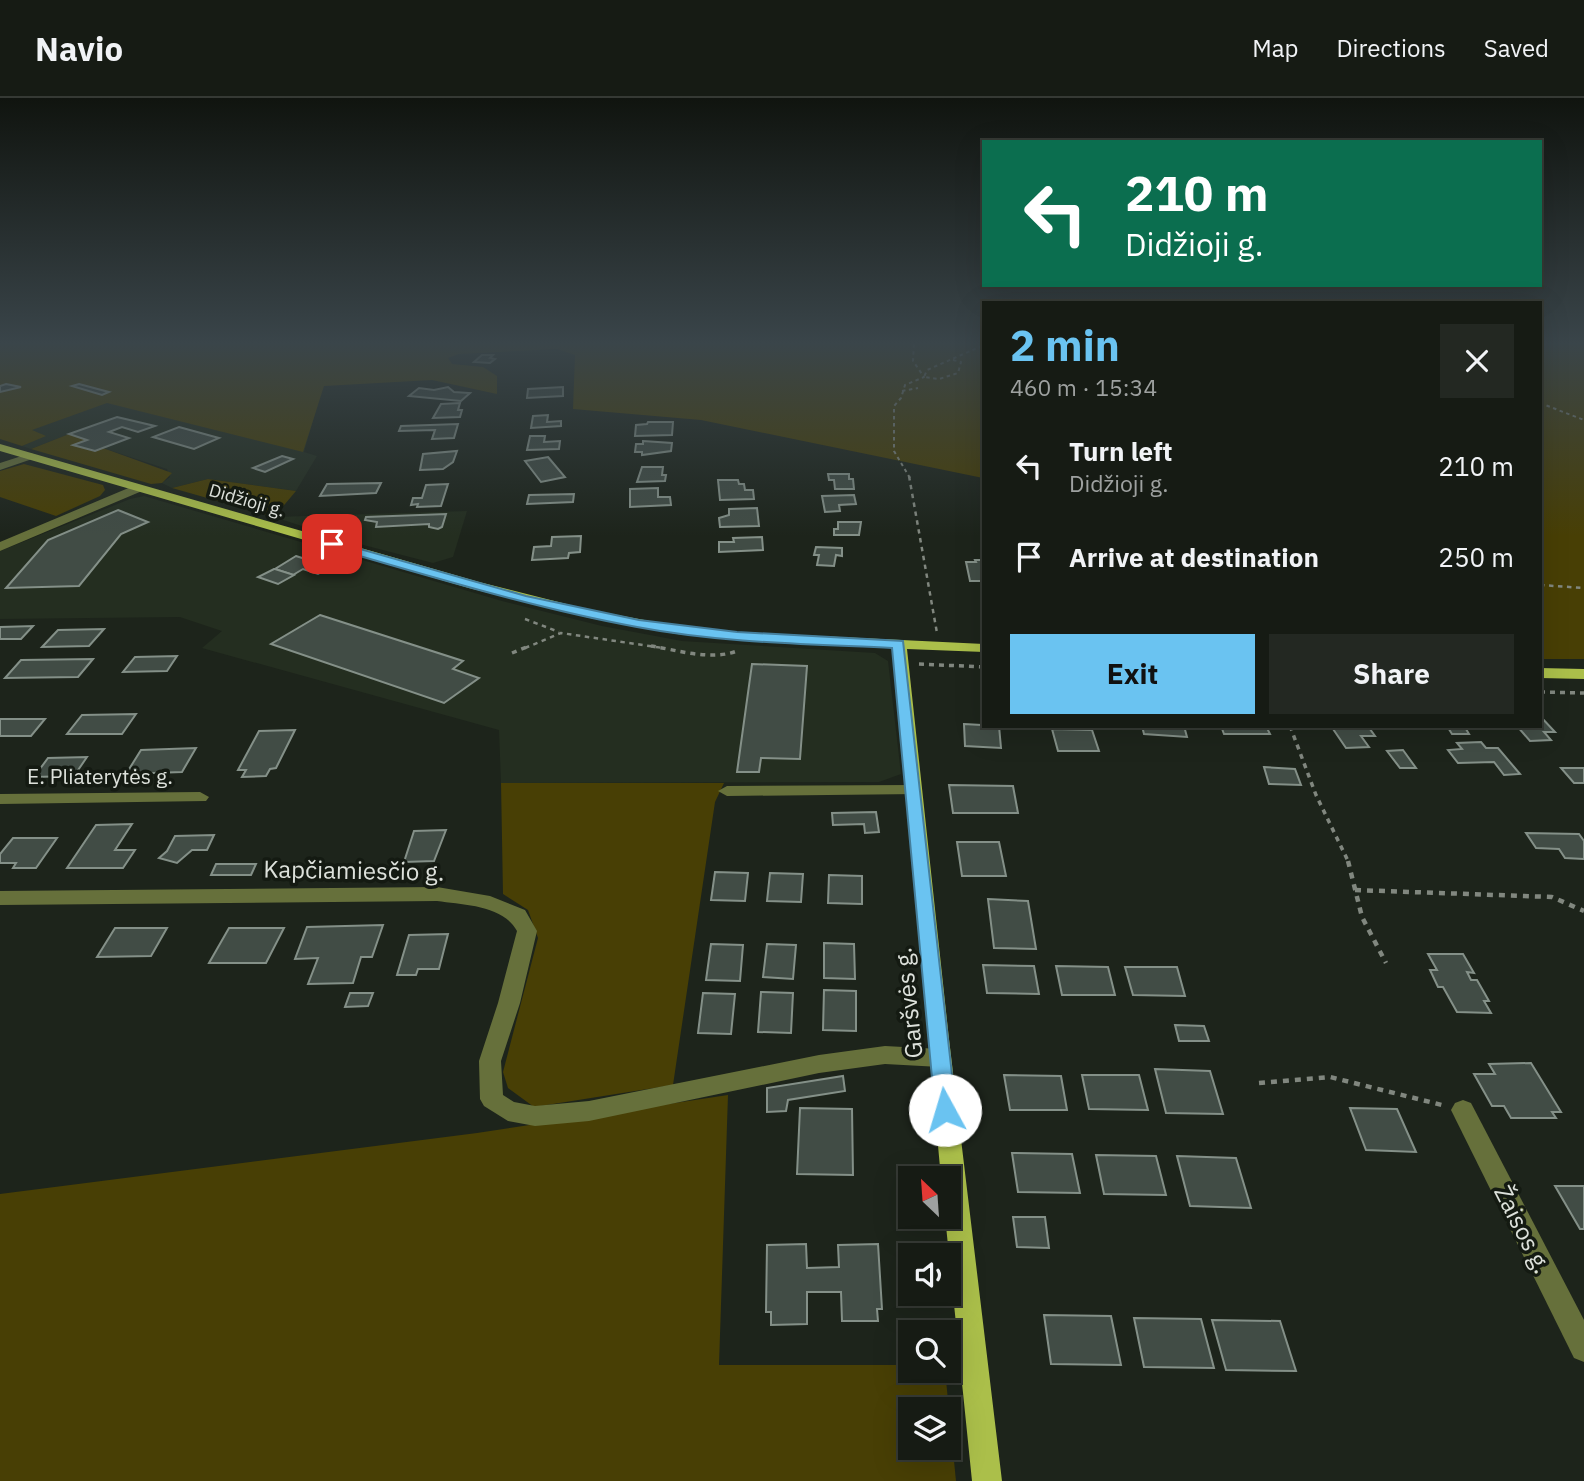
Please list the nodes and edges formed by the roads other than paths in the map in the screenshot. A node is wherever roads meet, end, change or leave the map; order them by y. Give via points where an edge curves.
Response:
1 (0, 447) edge
2 (31, 456) junction
3 (0, 467) edge
4 (138, 488) junction
5 (0, 547) edge
6 (899, 644) junction
7 (982, 648) edge
8 (1542, 673) edge
9 (1584, 674) edge
10 (912, 790) junction
11 (727, 791) dead end
12 (200, 797) dead end
13 (0, 799) edge
14 (0, 898) edge
15 (940, 1058) junction
16 (1463, 1110) road end
17 (1584, 1348) edge
18 (986, 1481) edge

1 - 2 main road, Didžioji g.
2 - 3 street
2 - 4 main road, Didžioji g.
4 - 5 street
4 - 6 main road, Didžioji g. via 486,589 590,614 737,636
6 - 7 main road, Didžioji g.
6 - 10 main road, Garšvės g.
8 - 9 main road
10 - 11 street
10 - 15 main road, Garšvės g.
12 - 13 street, E. Pliaterytės g.
14 - 15 street, Kapčiamiesčio g. via 437,894 490,903 518,915 527,931 490,1060 492,1099 508,1111 536,1116 589,1111 819,1064 885,1055
15 - 18 main road, Garšvės g.
16 - 17 street, Žaisos g.

